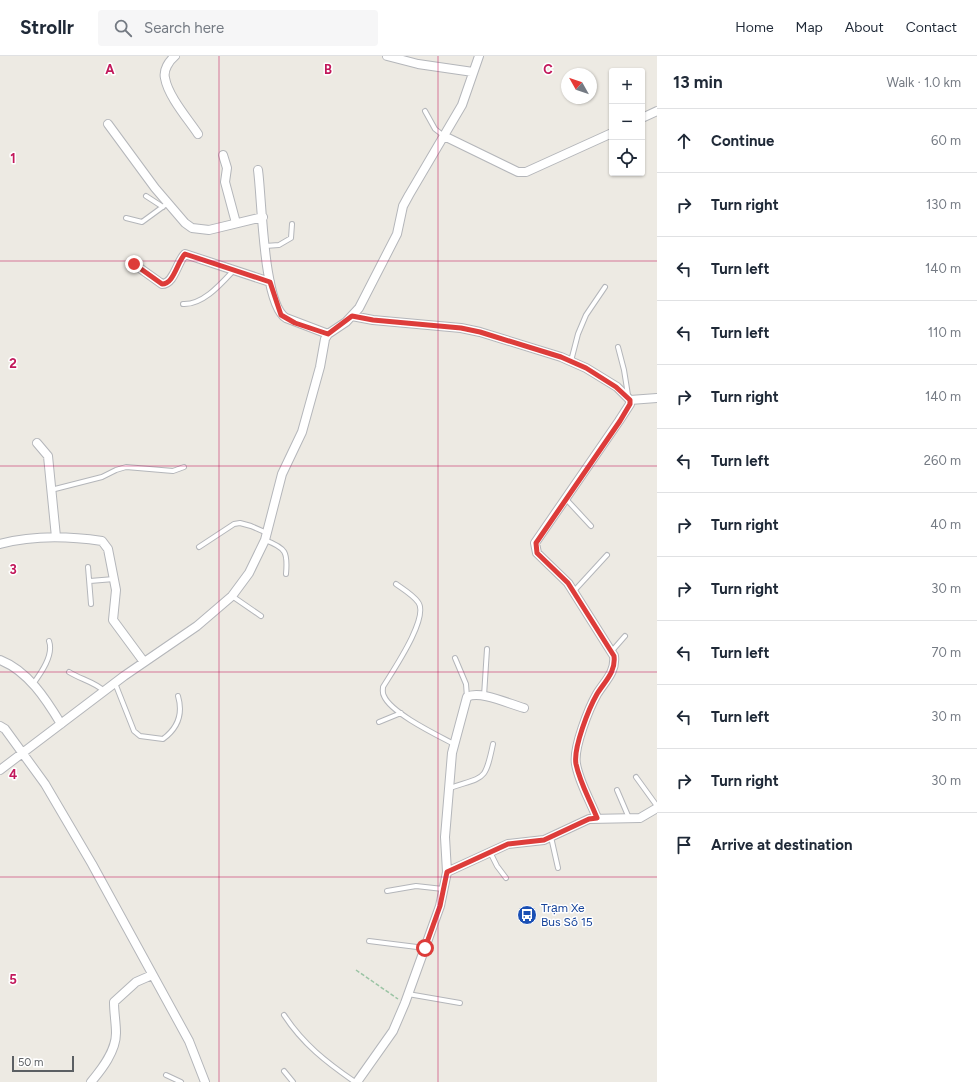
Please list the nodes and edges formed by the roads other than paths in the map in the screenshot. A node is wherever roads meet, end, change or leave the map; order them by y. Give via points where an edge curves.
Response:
1 (175, 56) edge
2 (387, 56) edge
3 (479, 56) edge
4 (473, 72) junction
5 (425, 111) dead end
6 (657, 111) edge
7 (645, 117) edge
8 (108, 124) dead end
9 (198, 134) dead end
10 (609, 134) edge
11 (444, 136) junction
12 (224, 155) dead end
13 (258, 170) dead end
14 (146, 196) dead end
15 (166, 205) junction
16 (263, 217) junction
17 (126, 218) dead end
18 (236, 223) junction
19 (292, 224) dead end
20 (264, 246) junction
21 (134, 264) dead end
22 (234, 270) junction
23 (270, 282) junction
24 (605, 286) dead end
25 (183, 304) dead end
26 (352, 316) junction
27 (328, 334) junction
28 (618, 347) dead end
29 (571, 361) junction
30 (629, 398) junction
31 (657, 398) edge
32 (37, 443) dead end
33 (184, 467) dead end
34 (51, 490) junction
35 (566, 499) junction
36 (591, 526) dead end
37 (266, 536) junction
38 (56, 537) junction
39 (0, 544) edge
40 (199, 547) dead end
41 (606, 555) dead end
42 (88, 567) dead end
43 (286, 574) dead end
44 (114, 579) junction
45 (90, 581) junction
46 (396, 584) dead end
47 (574, 591) junction
48 (232, 596) junction
49 (91, 604) dead end
50 (261, 616) dead end
51 (625, 636) dead end
52 (49, 641) dead end
53 (487, 649) dead end
54 (611, 652) junction
55 (455, 658) dead end
56 (0, 660) edge
57 (144, 662) junction
58 (69, 672) dead end
59 (115, 682) junction
60 (33, 684) junction
61 (104, 691) junction
62 (178, 696) dead end
63 (484, 696) junction
64 (467, 698) junction
65 (524, 708) dead end
66 (401, 713) junction
67 (379, 722) dead end
68 (61, 724) junction
69 (0, 726) edge
70 (454, 744) junction
71 (493, 744) dead end
72 (23, 752) junction
73 (0, 770) edge
74 (636, 777) dead end
75 (450, 788) junction
76 (617, 790) dead end
77 (657, 807) edge
78 (597, 818) junction
79 (629, 818) junction
80 (551, 837) junction
81 (490, 852) junction
82 (558, 868) dead end
83 (447, 872) junction
84 (506, 878) dead end
85 (444, 889) junction
86 (387, 892) dead end
87 (369, 941) dead end
88 (425, 948) junction
89 (152, 975) junction
90 (408, 994) junction
91 (460, 1003) dead end
92 (284, 1015) dead end
93 (284, 1071) dead end
94 (166, 1076) dead end
95 (91, 1082) edge
96 (181, 1082) edge
97 (204, 1082) edge
98 (294, 1082) edge
99 (356, 1082) edge

1 - 9 street via 167,66 165,77 170,91
2 - 4 street via 418,64
3 - 4 street
4 - 11 street via 462,105
5 - 11 lane via 436,129
6 - 7 street
8 - 15 street
10 - 11 street via 526,172 518,172
11 - 26 street via 403,206 397,234 359,308
12 - 18 street via 227,168 225,182
13 - 16 street
14 - 15 lane
15 - 17 lane via 142,222
15 - 18 street via 192,228 209,230
16 - 18 street
16 - 20 street
19 - 20 lane via 291,238 286,242
20 - 23 street
21 - 22 street via 162,284 170,281 185,254
22 - 23 street
22 - 25 lane via 199,301
23 - 27 street via 281,315 295,323
24 - 29 lane via 586,315
26 - 27 street
26 - 29 street via 461,328
27 - 37 street via 322,348 320,367 302,432 282,474
28 - 30 lane
29 - 30 street via 616,387
30 - 31 street
30 - 35 street via 630,404 620,421
32 - 34 street via 48,456
33 - 34 lane via 173,471 126,468
34 - 38 street
35 - 36 lane
35 - 47 street via 540,535 535,548
37 - 40 lane via 240,523 234,524
37 - 43 lane via 286,552
37 - 48 street via 249,573
38 - 39 street via 21,538
38 - 44 street via 102,541 108,549
41 - 47 lane
42 - 45 lane
44 - 45 lane
44 - 57 street via 116,590 113,620
45 - 49 lane
46 - 66 lane via 419,602 420,609 409,644 383,687 386,700
47 - 54 street
48 - 50 lane
48 - 57 street via 197,626
51 - 54 lane
52 - 60 lane via 51,646 43,669
53 - 63 lane
54 - 78 street via 615,663 613,669 597,694 576,752 580,778
55 - 64 lane via 466,684
56 - 60 street
57 - 59 street
58 - 61 lane
59 - 61 street
59 - 62 lane via 132,728 140,736 163,739 169,735 179,721 181,707
60 - 68 street
61 - 68 street
63 - 64 street via 472,694
63 - 65 street
64 - 70 street
66 - 67 lane
66 - 70 lane
68 - 72 street
69 - 72 street via 6,729
70 - 75 street
71 - 75 lane via 487,769 482,777
72 - 73 street
72 - 89 street via 92,864
74 - 77 lane
75 - 83 street via 445,837
76 - 79 lane
77 - 79 street via 640,818
78 - 79 street
78 - 80 street via 589,819
80 - 81 street via 508,844
80 - 82 lane
81 - 83 street
81 - 84 lane
83 - 85 street
85 - 86 lane via 416,886
85 - 88 street
87 - 88 lane
88 - 90 street
89 - 95 street via 136,982 114,1002 114,1046
89 - 97 street via 189,1041
90 - 91 lane
90 - 99 street via 393,1031
92 - 99 lane via 304,1042 329,1064
93 - 98 lane
94 - 96 lane

